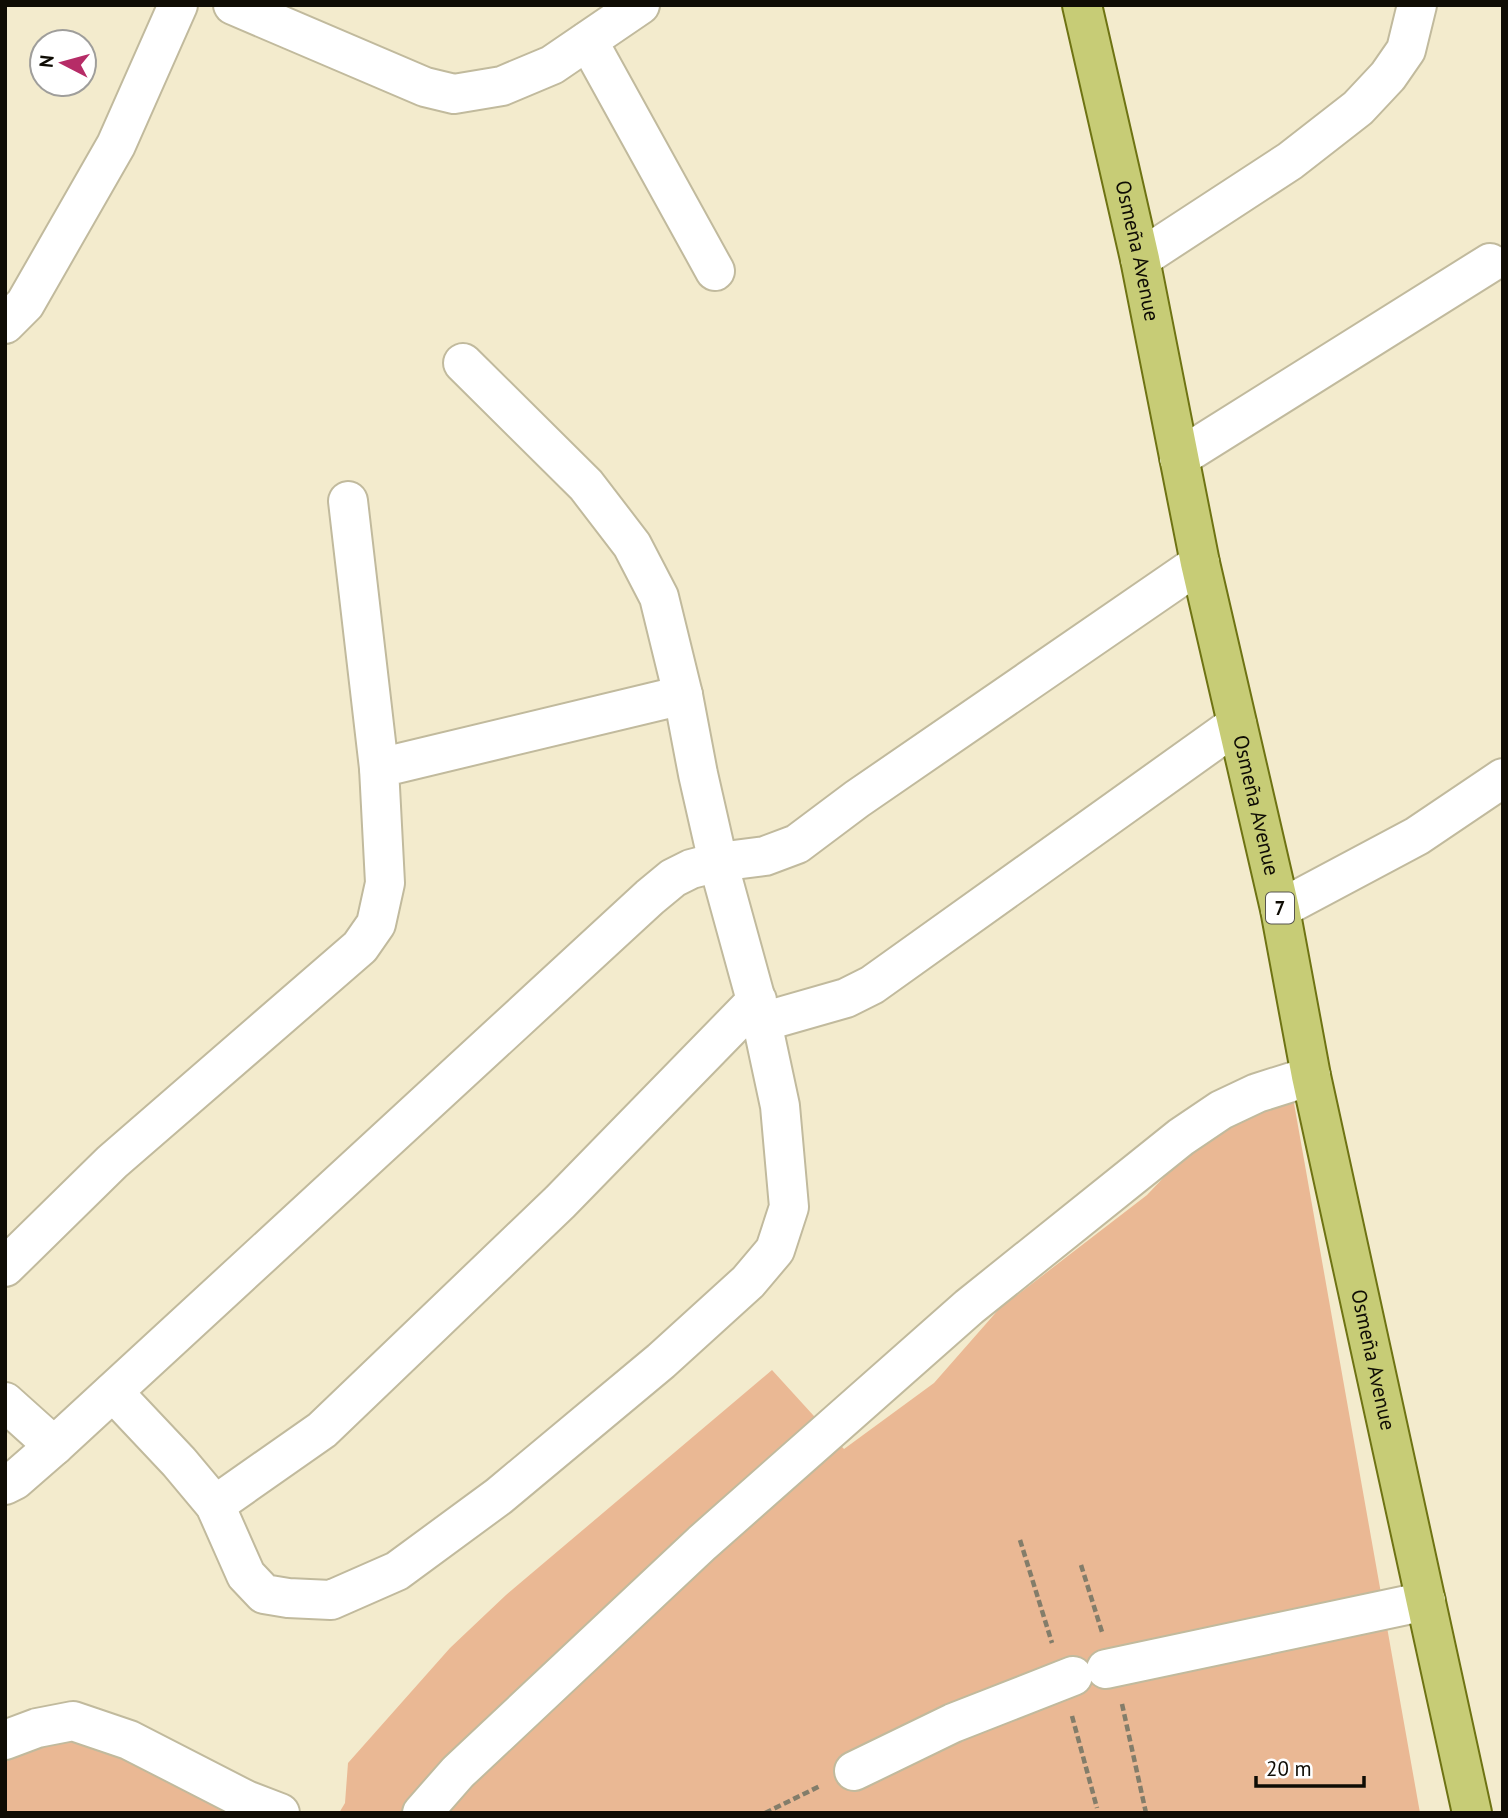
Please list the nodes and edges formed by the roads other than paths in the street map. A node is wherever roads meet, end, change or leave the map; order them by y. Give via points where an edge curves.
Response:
1 (178, 5) edge
2 (233, 5) edge
3 (640, 5) edge
4 (1082, 5) edge
5 (1417, 5) edge
6 (588, 41) junction
7 (1140, 259) junction
8 (1490, 263) dead end
9 (715, 271) dead end
10 (5, 324) edge
11 (463, 363) dead end
12 (1179, 458) junction
13 (348, 501) dead end
14 (1200, 563) junction
15 (683, 695) junction
16 (1237, 724) junction
17 (379, 768) junction
18 (1503, 778) edge
19 (718, 862) junction
20 (1280, 909) junction
21 (760, 1011) junction
22 (1311, 1076) junction
23 (5, 1266) edge
24 (113, 1392) junction
25 (5, 1402) edge
26 (54, 1446) junction
27 (5, 1485) edge
28 (215, 1505) junction
29 (1426, 1601) junction
30 (5, 1740) edge
31 (854, 1771) road end
32 (458, 1772) junction
33 (280, 1813) edge
34 (422, 1813) edge
35 (463, 1813) edge
36 (1472, 1813) edge

1 - 10 street via 116,145 25,304
2 - 6 street via 425,87 454,94 502,86 552,65
3 - 6 street
4 - 7 main road, Osmeña Avenue / 7
5 - 7 street via 1406,50 1358,108 1290,161
6 - 9 street
7 - 12 main road, Osmeña Avenue / 7
8 - 12 street
11 - 15 street via 586,485 632,545 659,597
12 - 14 main road, Osmeña Avenue / 7
13 - 17 street
14 - 16 main road, Osmeña Avenue / 7
14 - 19 street via 797,844 765,856
15 - 17 street
15 - 19 street
16 - 20 main road, Osmeña Avenue / 7
16 - 21 street via 872,985 846,998
17 - 23 street via 386,883 376,924 360,947 112,1162
18 - 20 street via 1417,836
19 - 21 street
19 - 24 street via 673,878 650,897
20 - 22 main road, Osmeña Avenue / 7
21 - 28 street via 323,1430
21 - 28 street via 780,1106 789,1207 775,1250 748,1282 661,1361 499,1496 397,1571 331,1600 264,1594 246,1575
22 - 29 main road, Osmeña Avenue / 7
22 - 32 street via 1257,1093 1181,1136 969,1307 702,1543
24 - 26 street
24 - 28 street
25 - 26 street
26 - 27 street
29 - 31 street via 1089,1673 953,1723
29 - 36 main road, Osmeña Avenue / 7
30 - 33 street via 73,1721 128,1740
32 - 34 street
32 - 35 street

